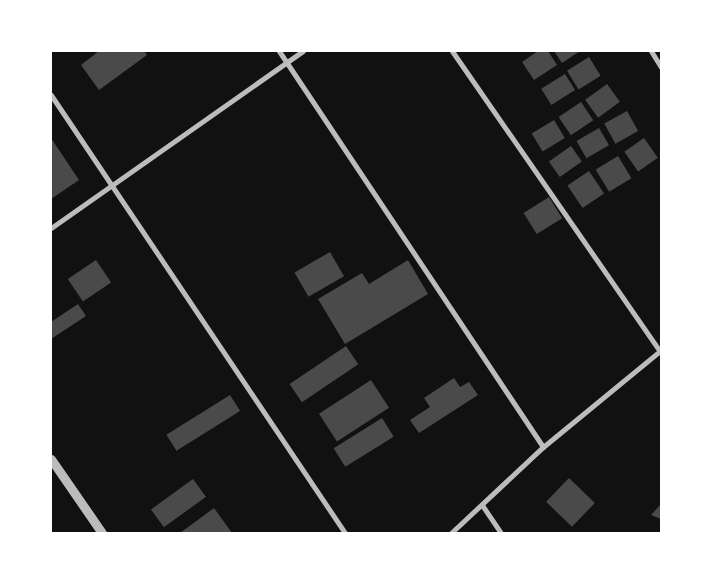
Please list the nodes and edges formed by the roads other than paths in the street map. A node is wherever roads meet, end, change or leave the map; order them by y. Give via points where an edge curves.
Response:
1 (279, 51) edge
2 (303, 51) edge
3 (452, 51) edge
4 (651, 51) edge
5 (286, 62) junction
6 (661, 67) edge
7 (51, 95) edge
8 (112, 187) junction
9 (51, 228) edge
10 (660, 350) edge
11 (544, 448) junction
12 (51, 459) edge
13 (482, 505) junction
14 (102, 533) edge
15 (345, 533) edge
16 (451, 533) edge
17 (501, 533) edge

1 - 5 street
2 - 5 street
3 - 10 street
4 - 6 street
5 - 8 street via 254,89
5 - 11 street
7 - 8 street
8 - 9 street
8 - 15 street
10 - 11 street
11 - 13 street
12 - 14 street
13 - 16 street
13 - 17 street

